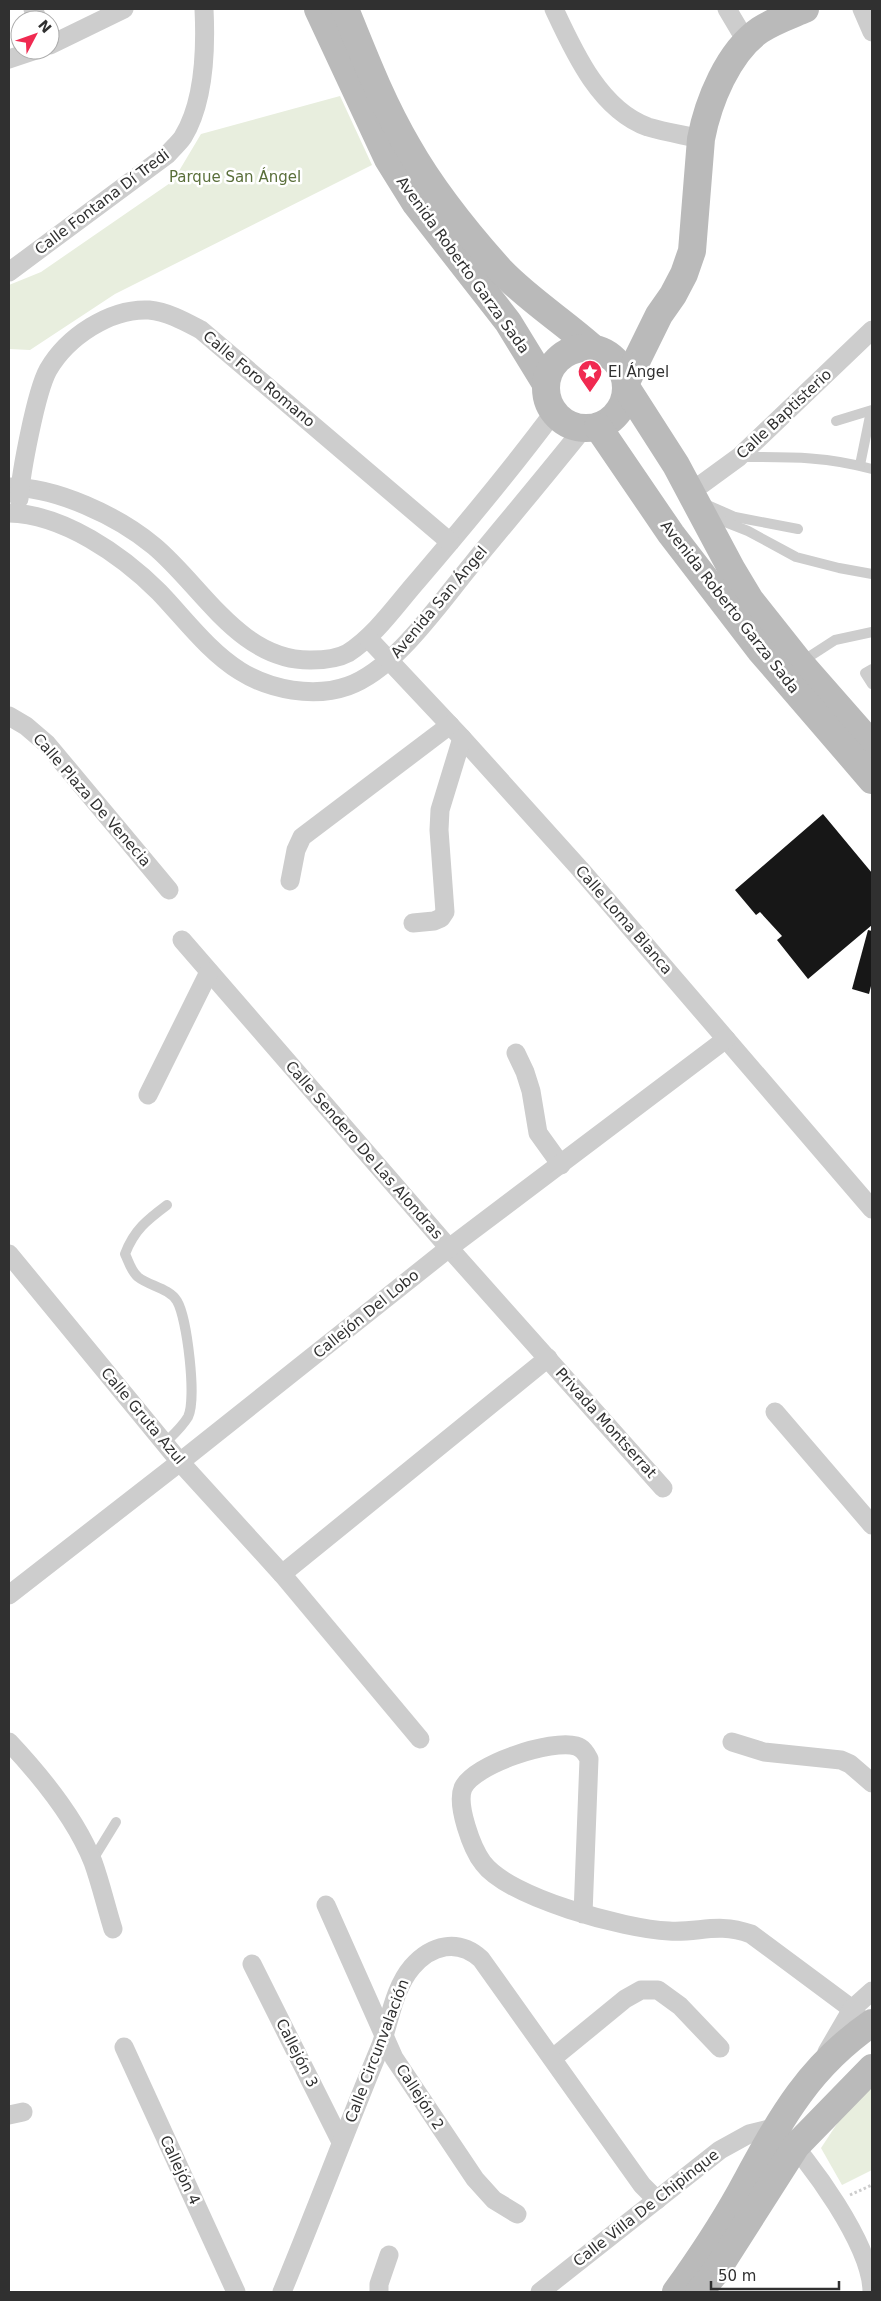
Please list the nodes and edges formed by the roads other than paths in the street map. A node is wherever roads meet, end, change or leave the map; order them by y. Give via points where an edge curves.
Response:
1 (124, 9) edge
2 (204, 9) edge
3 (318, 9) edge
4 (345, 9) edge
5 (554, 9) edge
6 (727, 9) edge
7 (805, 9) edge
8 (862, 9) edge
9 (872, 32) edge
10 (60, 40) edge
11 (746, 41) junction
12 (701, 139) junction
13 (9, 272) edge
14 (659, 315) junction
15 (872, 330) edge
16 (600, 351) junction
17 (546, 384) junction
18 (626, 384) junction
19 (872, 411) edge
20 (554, 412) junction
21 (836, 421) dead end
22 (590, 428) junction
23 (739, 457) junction
24 (860, 465) junction
25 (872, 469) edge
26 (14, 487) edge
27 (638, 487) junction
28 (695, 500) junction
29 (14, 513) edge
30 (798, 529) dead end
31 (450, 542) junction
32 (872, 574) edge
33 (724, 602) junction
34 (872, 632) edge
35 (368, 638) junction
36 (389, 661) junction
37 (800, 663) junction
38 (872, 669) edge
39 (872, 684) edge
40 (9, 716) edge
41 (456, 732) junction
42 (859, 747) edge
43 (872, 780) edge
44 (290, 881) dead end
45 (169, 890) dead end
46 (413, 922) dead end
47 (182, 940) dead end
48 (209, 972) junction
49 (726, 1039) junction
50 (516, 1053) dead end
51 (148, 1095) dead end
52 (561, 1165) junction
53 (167, 1205) dead end
54 (872, 1209) edge
55 (449, 1248) junction
56 (9, 1254) edge
57 (548, 1358) junction
58 (775, 1412) dead end
59 (165, 1443) junction
60 (180, 1462) junction
61 (663, 1488) dead end
62 (872, 1525) edge
63 (282, 1574) junction
64 (9, 1595) edge
65 (420, 1739) dead end
66 (9, 1742) edge
67 (732, 1742) dead end
68 (872, 1783) edge
69 (116, 1822) dead end
70 (92, 1861) junction
71 (326, 1905) dead end
72 (583, 1914) junction
73 (113, 1929) dead end
74 (252, 1964) dead end
75 (872, 1991) edge
76 (864, 2020) edge
77 (383, 2038) junction
78 (124, 2047) dead end
79 (720, 2048) dead end
80 (554, 2058) junction
81 (872, 2068) edge
82 (808, 2080) junction
83 (831, 2111) junction
84 (777, 2140) junction
85 (342, 2142) junction
86 (657, 2200) junction
87 (517, 2214) dead end
88 (389, 2255) dead end
89 (236, 2292) edge
90 (282, 2292) edge
91 (379, 2292) edge
92 (540, 2292) edge
93 (676, 2292) edge
94 (699, 2292) edge
95 (872, 2292) edge

1 - 10 street
2 - 13 street, Calle Fontana Dí Tredi via 200,87 183,137 168,154
3 - 17 street, Avenida Roberto Garza Sada via 388,159 416,204 508,322
4 - 16 street, Avenida Roberto Garza Sada via 385,104 436,192 502,271 529,297
5 - 12 street via 586,70 608,100 647,126
6 - 11 street
7 - 11 street via 761,30
8 - 9 street
11 - 12 street via 719,87 704,121
12 - 14 street via 692,251 680,281
14 - 16 street
14 - 18 street
15 - 23 street, Calle Baptisterio
16 - 17 street via 581,348 562,356 550,371
16 - 18 street via 619,366
17 - 20 street via 546,394
18 - 22 street via 624,403 616,416
18 - 28 street, Avenida Roberto Garza Sada
19 - 21 lane
19 - 24 lane
20 - 22 street via 562,420
20 - 31 street, Avenida San Ángel
22 - 27 street, Avenida Roberto Garza Sada
22 - 36 street, Avenida San Ángel
23 - 24 lane via 806,456
23 - 28 street, Calle Baptisterio via 702,484
24 - 25 lane
26 - 29 street, Calle Foro Romano
26 - 31 street, Calle Foro Romano via 47,371 65,346 92,326 121,313 148,310 175,316 201,330
26 - 35 street, Avenida San Ángel via 65,498 133,530 175,566 233,626 253,643 275,654 304,660 325,660 346,654
27 - 28 street
27 - 33 street, Avenida Roberto Garza Sada
28 - 30 lane via 735,517
28 - 32 lane via 796,557
28 - 37 street, Avenida Roberto Garza Sada via 750,600
29 - 36 street, Avenida San Ángel via 72,531 116,555 140,573 216,651 239,670 270,685 306,692 332,691 368,677
31 - 35 street, Avenida San Ángel
33 - 37 street via 751,619 781,656
33 - 42 street, Avenida Roberto Garza Sada via 760,650
34 - 37 lane via 836,640
35 - 36 street, Calle Loma Blanca
36 - 41 street, Calle Loma Blanca
37 - 42 street, Avenida Roberto Garza Sada via 806,684
38 - 39 lane via 865,673
40 - 45 street, Calle Plaza De Venecia via 47,744
41 - 44 street via 302,837
41 - 46 street via 440,810 445,912 434,922
41 - 49 street, Calle Loma Blanca via 580,869
42 - 43 street, Avenida Roberto Garza Sada
47 - 48 street, Calle Sendero De Las Alondras
48 - 51 street
48 - 55 street, Calle Sendero De Las Alondras
49 - 52 street, Callejón Del Lobo
49 - 54 street, Calle Loma Blanca
50 - 52 street via 525,1072 538,1133
52 - 55 street, Callejón Del Lobo
53 - 59 lane via 143,1223 131,1237 125,1254 139,1278 160,1287 176,1299 184,1321 193,1400 188,1417
55 - 57 street, Calle Sendero De Las Alondras
55 - 60 street, Callejón Del Lobo
56 - 59 street, Calle Gruta Azul
57 - 61 street, Privada Montserrat
57 - 63 street
58 - 62 street
59 - 60 street, Calle Gruta Azul
60 - 63 street, Calle Gruta Azul
60 - 64 street, Callejón Del Lobo
63 - 65 street, Calle Gruta Azul
66 - 70 street via 54,1796
67 - 68 street via 764,1752 841,1760
69 - 70 lane
70 - 73 street
71 - 77 street, Callejón 2
72 - 72 street via 512,1886 482,1862 460,1801 464,1786 480,1771 545,1746 576,1746 585,1750 589,1759
72 - 76 street via 638,1929 672,1932 716,1926 751,1934
74 - 85 street, Callejón 3
75 - 76 street
76 - 82 street
77 - 80 street, Calle Circunvalación via 402,1984 413,1966 446,1946 457,1946 466,1948 481,1959
77 - 85 street, Calle Circunvalación
77 - 87 street, Callejón 2 via 475,2179 494,2200
78 - 89 street, Callejón 4
79 - 80 street via 680,2006 658,1990 641,1990 625,1999
80 - 86 street, Calle Circunvalación via 642,2185
81 - 83 street
82 - 83 street
82 - 84 street
83 - 84 street
84 - 86 street, Calle Villa De Chipinque via 720,2150
84 - 93 street
84 - 94 street via 714,2273
84 - 95 street via 834,2202 860,2248 870,2273
85 - 90 street, Calle Circunvalación
86 - 92 street, Calle Villa De Chipinque
88 - 91 street

